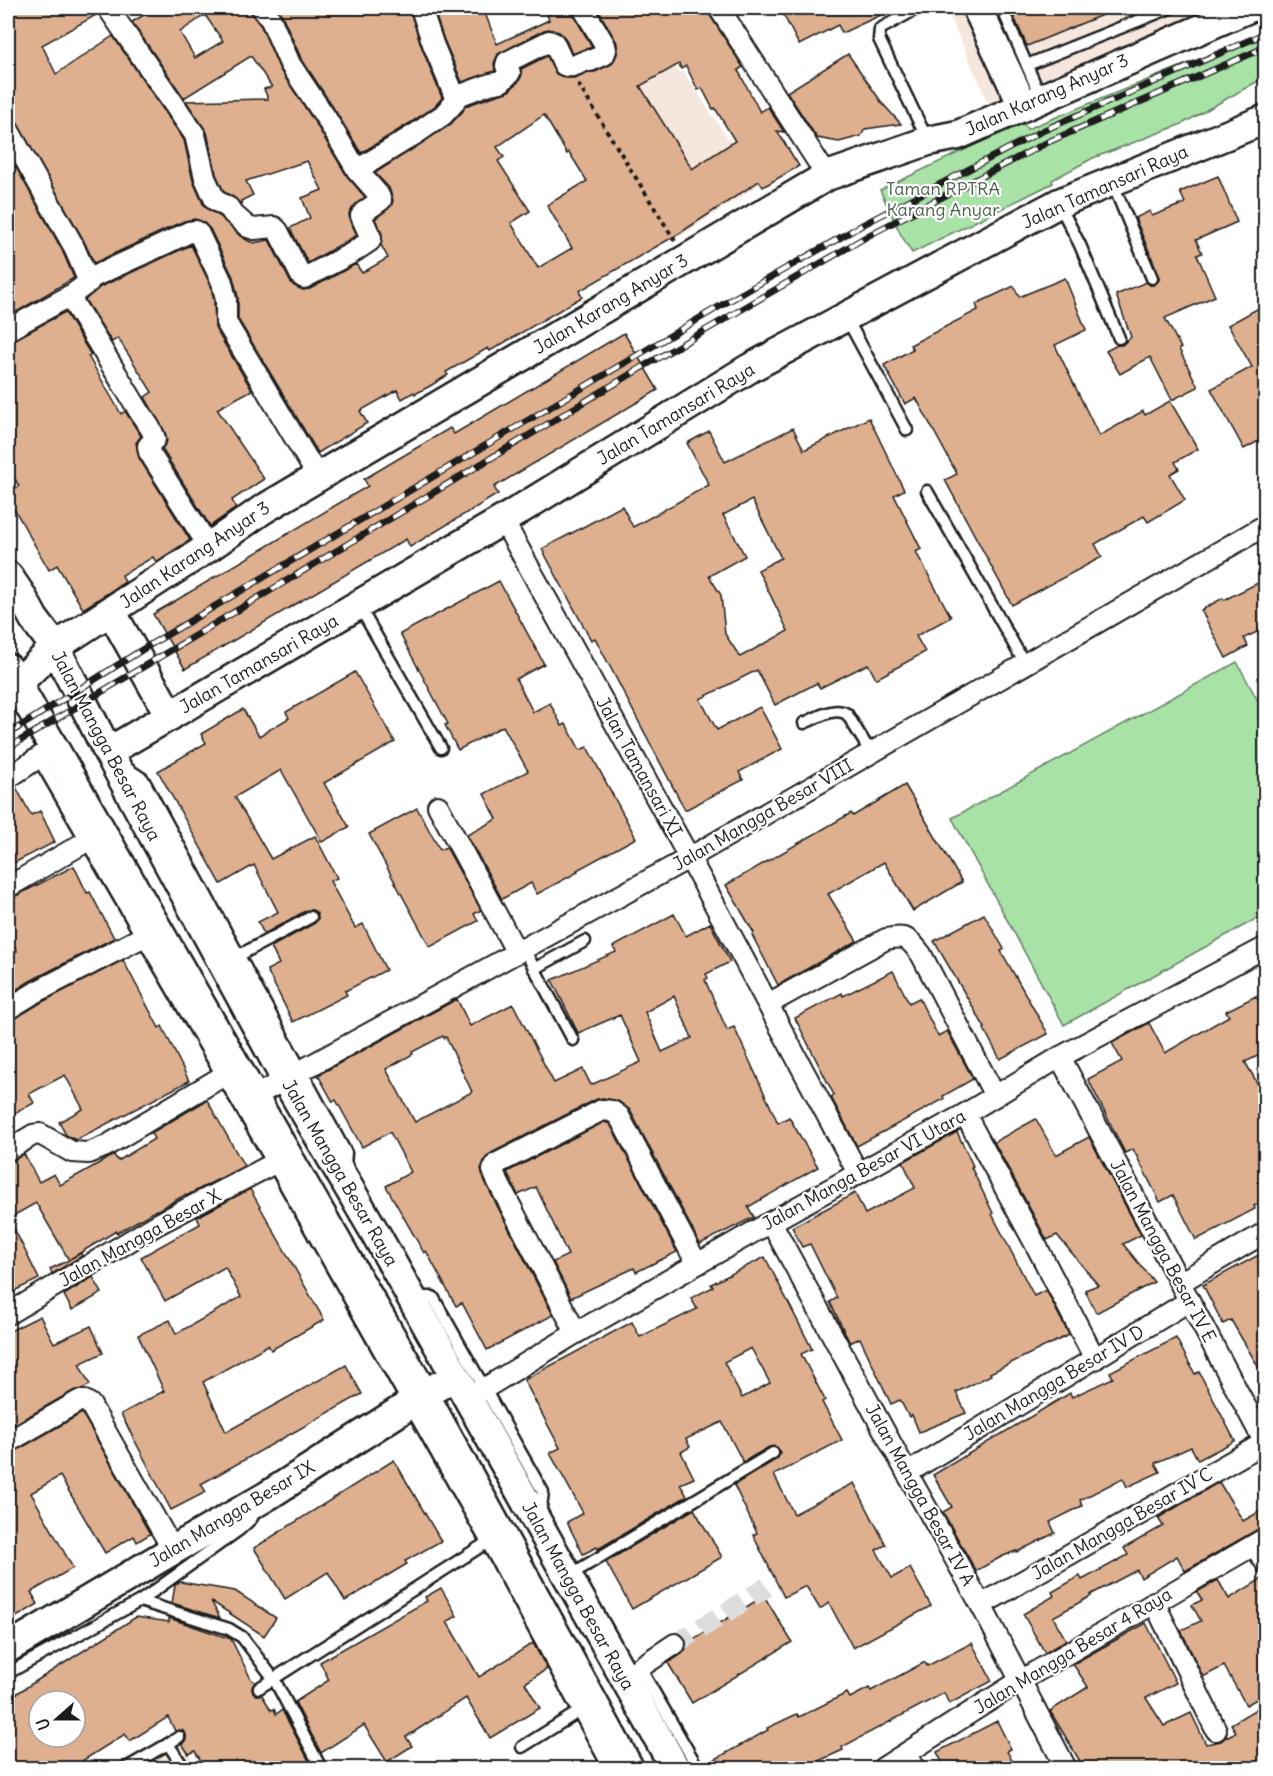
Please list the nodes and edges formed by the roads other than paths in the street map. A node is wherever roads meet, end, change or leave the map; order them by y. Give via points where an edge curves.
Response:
1 (108, 8) edge
2 (262, 8) edge
3 (421, 8) edge
4 (583, 8) edge
5 (719, 8) edge
6 (918, 8) edge
7 (977, 8) edge
8 (1002, 8) edge
9 (1170, 8) edge
10 (1249, 8) edge
11 (1027, 65) junction
12 (455, 97) junction
13 (1032, 102) junction
14 (1266, 119) edge
15 (8, 129) edge
16 (928, 141) junction
17 (357, 170) junction
18 (827, 176) junction
19 (1112, 182) junction
20 (1059, 203) junction
21 (1152, 278) dead end
22 (89, 279) junction
23 (69, 296) junction
24 (846, 317) junction
25 (8, 330) edge
26 (1119, 338) dead end
27 (907, 430) dead end
28 (318, 477) junction
29 (927, 491) dead end
30 (503, 520) junction
31 (1264, 530) edge
32 (209, 547) junction
33 (12, 596) edge
34 (359, 606) junction
35 (111, 611) junction
36 (55, 647) junction
37 (1025, 664) junction
38 (11, 682) edge
39 (170, 716) junction
40 (804, 723) dead end
41 (441, 748) dead end
42 (45, 753) junction
43 (871, 753) junction
44 (110, 756) junction
45 (8, 778) edge
46 (438, 806) dead end
47 (87, 841) junction
48 (689, 858) junction
49 (8, 887) edge
50 (310, 917) dead end
51 (150, 934) junction
52 (585, 941) dead end
53 (1266, 947) edge
54 (520, 951) junction
55 (231, 960) junction
56 (534, 969) junction
57 (768, 1004) junction
58 (8, 1010) edge
59 (573, 1040) dead end
60 (1060, 1057) junction
61 (231, 1072) junction
62 (294, 1075) junction
63 (255, 1096) junction
64 (995, 1096) junction
65 (965, 1114) junction
66 (8, 1150) edge
67 (273, 1164) junction
68 (858, 1173) junction
69 (771, 1222) junction
70 (321, 1230) junction
71 (1266, 1233) edge
72 (697, 1264) junction
73 (1181, 1282) junction
74 (1189, 1301) junction
75 (8, 1314) edge
76 (576, 1333) junction
77 (1095, 1359) junction
78 (469, 1388) junction
79 (416, 1400) junction
80 (8, 1442) edge
81 (1265, 1444) edge
82 (773, 1453) dead end
83 (913, 1469) junction
84 (267, 1496) junction
85 (494, 1538) junction
86 (1260, 1541) edge
87 (172, 1550) junction
88 (1266, 1563) edge
89 (567, 1577) junction
90 (140, 1600) junction
91 (1154, 1602) junction
92 (981, 1605) junction
93 (675, 1644) tunnel mouth
94 (8, 1648) edge
95 (625, 1667) junction
96 (8, 1673) edge
97 (274, 1679) junction
98 (1020, 1681) junction
99 (259, 1688) dead end
100 (586, 1707) junction
101 (1216, 1730) dead end
102 (179, 1737) dead end
103 (168, 1744) junction
104 (522, 1747) dead end
105 (909, 1752) junction
106 (614, 1760) edge
107 (126, 1768) edge
108 (184, 1768) edge
109 (321, 1768) edge
110 (675, 1768) edge
111 (698, 1768) edge
112 (883, 1768) edge
113 (920, 1768) edge
114 (1066, 1768) edge

1 - 17 street via 197,140 205,178 215,200 248,227 274,226 304,278 370,241 361,216 381,200
2 - 17 street via 290,64
3 - 12 street
4 - 12 street via 605,45 602,56 569,67 549,41 507,62 510,73 501,82
5 - 18 street
6 - 16 lane via 880,29 879,39
7 - 13 street
8 - 11 lane
9 - 11 lane
10 - 13 street, Jalan Karang Anyar 3
11 - 13 lane
12 - 17 street via 443,115
13 - 16 street, Jalan Karang Anyar 3 via 958,135
14 - 19 street, Jalan Tamansari Raya
15 - 22 street
16 - 18 street, Jalan Karang Anyar 3
18 - 28 street, Jalan Karang Anyar 3
19 - 20 street, Jalan Tamansari Raya
19 - 21 lane
20 - 24 street, Jalan Tamansari Raya
20 - 26 lane
22 - 23 street via 87,285
22 - 28 street via 196,231 222,282 226,322
23 - 25 street
23 - 32 street via 154,433 149,452
24 - 27 lane
24 - 30 street, Jalan Tamansari Raya via 750,368
28 - 32 street, Jalan Karang Anyar 3
29 - 37 lane
30 - 34 street, Jalan Tamansari Raya
30 - 48 street, Jalan Tamansari XI
31 - 37 street, Jalan Mangga Besar VIII
32 - 35 street, Jalan Karang Anyar 3
33 - 36 street, Jalan Mangga Besar Raya
34 - 39 street, Jalan Tamansari Raya
34 - 41 lane
35 - 36 street, Jalan Karang Anyar 3
35 - 39 street
36 - 38 street, Jalan Karang Anyar 3
36 - 44 street, Jalan Mangga Besar Raya
37 - 43 street, Jalan Mangga Besar VIII
38 - 42 street, Jalan Mangga Besar Raya
39 - 44 street, Jalan Tamansari Raya
40 - 43 lane via 836,710 843,712
42 - 45 street
42 - 47 lane
42 - 51 street, Jalan Mangga Besar Raya
43 - 48 street, Jalan Mangga Besar VIII
44 - 55 street, Jalan Mangga Besar Raya
46 - 54 street
47 - 49 street
47 - 51 lane
48 - 54 street, Jalan Mangga Besar VIII
48 - 57 street, Jalan Tamansari XI
50 - 55 lane
51 - 58 street
51 - 61 street, Jalan Mangga Besar Raya
52 - 56 lane
53 - 60 street, Jalan Manga Besar VI Utara
54 - 56 lane
54 - 62 street, Jalan Mangga Besar VIII
55 - 62 street, Jalan Mangga Besar Raya
56 - 59 lane
57 - 64 street via 886,939 909,939 921,954
57 - 68 street, Jalan Tamansari XI
60 - 64 street, Jalan Manga Besar VI Utara
60 - 73 street, Jalan Mangga Besar IV E
61 - 63 street, Jalan Mangga Besar Raya
61 - 66 street via 88,1153 72,1152 40,1134
61 - 67 lane
62 - 63 street, Jalan Mangga Besar VIII
62 - 78 street, Jalan Mangga Besar Raya via 344,1180 410,1297
63 - 70 street, Jalan Mangga Besar Raya
64 - 65 street, Jalan Manga Besar VI Utara
65 - 68 street, Jalan Manga Besar VI Utara
65 - 77 street
67 - 70 lane
67 - 75 street, Jalan Mangga Besar X via 158,1224
68 - 69 street, Jalan Manga Besar VI Utara
69 - 72 street, Jalan Manga Besar VI Utara
69 - 83 street, Jalan Mangga Besar IV A
70 - 79 street, Jalan Mangga Besar Raya
71 - 73 street
72 - 76 street, Jalan Manga Besar VI Utara
72 - 76 street via 619,1116 612,1111 602,1110 496,1164 496,1178
73 - 74 street, Jalan Mangga Besar IV E
74 - 77 street, Jalan Mangga Besar IV D
74 - 81 street, Jalan Mangga Besar IV E
76 - 78 street, Jalan Manga Besar VI Utara
77 - 83 street, Jalan Mangga Besar IV D
78 - 79 street, Jalan Mangga Besar IX
78 - 89 street, Jalan Mangga Besar Raya
79 - 84 street, Jalan Mangga Besar IX
79 - 85 street, Jalan Mangga Besar Raya
80 - 87 street via 79,1401 90,1404
81 - 92 street, Jalan Mangga Besar IV C
82 - 89 lane
83 - 92 street, Jalan Mangga Besar IV A
84 - 87 street, Jalan Mangga Besar IX
84 - 90 lane via 264,1507 239,1530
85 - 97 lane
85 - 100 street, Jalan Mangga Besar Raya
86 - 88 street
86 - 91 street, Jalan Mangga Besar 4 Raya
87 - 94 street, Jalan Mangga Besar IX
89 - 95 street, Jalan Mangga Besar Raya
90 - 96 lane
90 - 97 lane via 229,1629 242,1637
91 - 98 street, Jalan Mangga Besar 4 Raya
91 - 101 street
92 - 98 street, Jalan Mangga Besar IV A
93 - 95 street
95 - 110 street, Jalan Mangga Besar Raya
95 - 111 lane
97 - 99 lane
97 - 109 lane
98 - 105 street, Jalan Mangga Besar 4 Raya
98 - 114 street, Jalan Mangga Besar IV A
100 - 104 lane
100 - 106 street, Jalan Mangga Besar Raya
102 - 103 lane
103 - 107 lane
103 - 108 lane
105 - 112 street, Jalan Mangga Besar 4 Raya
105 - 113 lane

